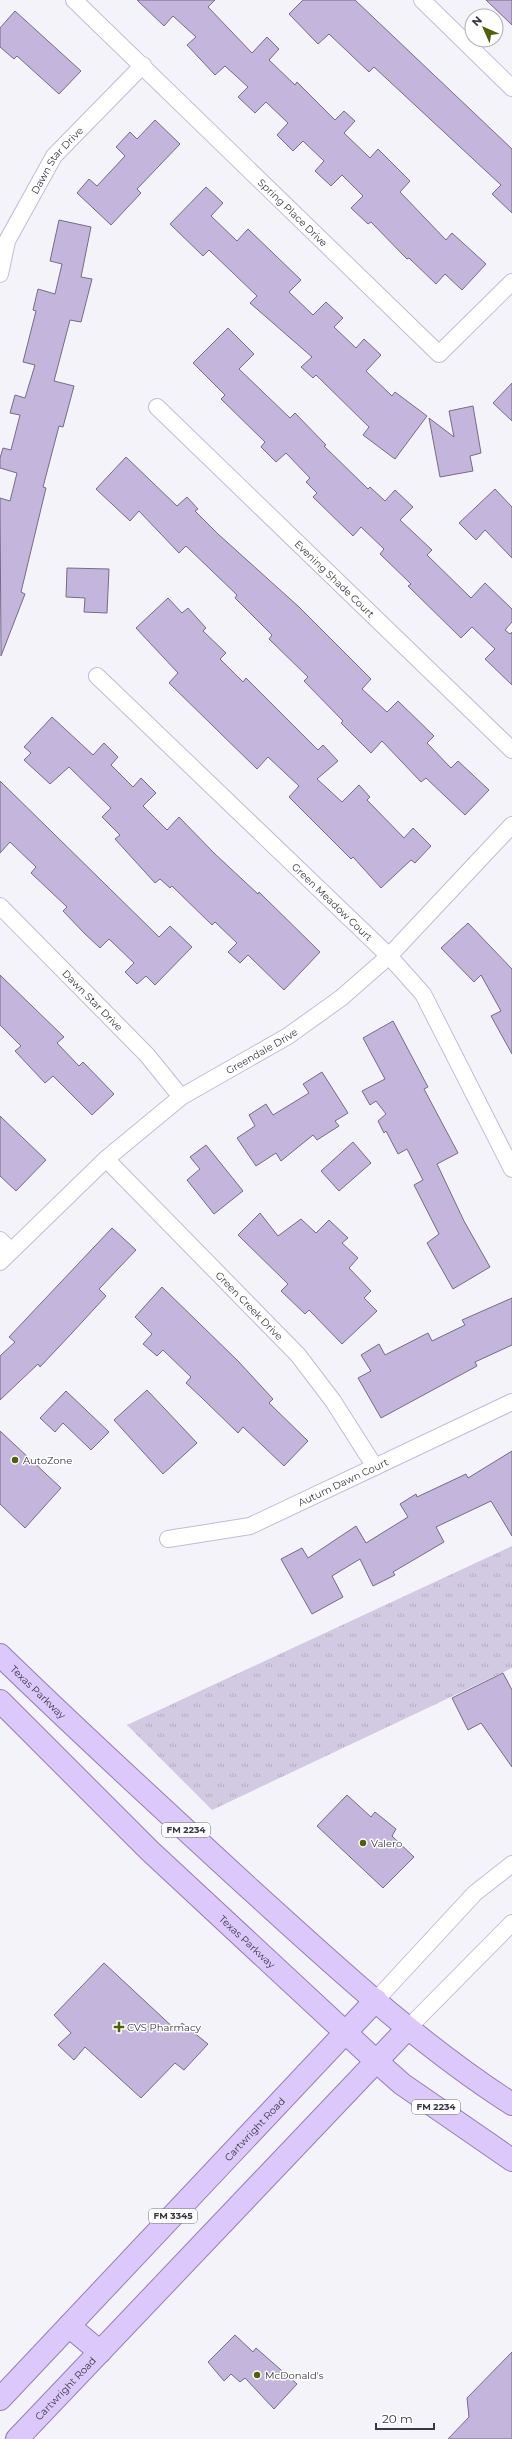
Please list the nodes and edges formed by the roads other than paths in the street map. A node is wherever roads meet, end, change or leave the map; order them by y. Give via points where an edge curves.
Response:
1 (74, 0) edge
2 (422, 0) edge
3 (142, 65) junction
4 (512, 88) edge
5 (0, 274) edge
6 (512, 282) edge
7 (157, 407) dead end
8 (97, 676) dead end
9 (512, 750) edge
10 (512, 826) edge
11 (0, 906) edge
12 (389, 956) junction
13 (181, 1097) junction
14 (106, 1159) junction
15 (512, 1169) edge
16 (6, 1245) edge
17 (0, 1262) edge
18 (512, 1402) edge
19 (375, 1467) junction
20 (168, 1540) dead end
21 (0, 1655) edge
22 (0, 1701) edge
23 (512, 1864) edge
24 (512, 1923) edge
25 (376, 2000) junction
26 (408, 2028) junction
27 (345, 2033) junction
28 (376, 2061) junction
29 (512, 2104) edge
30 (512, 2160) edge
31 (69, 2326) junction
32 (100, 2352) junction
33 (0, 2399) edge
34 (17, 2439) edge

1 - 3 street, Spring Place Drive
2 - 4 street
3 - 5 street, Dawn Star Drive via 54,156 7,241
3 - 6 street, Spring Place Drive via 439,354
7 - 9 street, Evening Shade Court
8 - 12 street, Green Meadow Court
10 - 12 street, Greendale Drive
11 - 13 street, Dawn Star Drive via 147,1055
12 - 13 street, Greendale Drive via 341,998 288,1036
12 - 15 street, Green Meadow Court via 422,994
13 - 14 street, Greendale Drive
14 - 16 street, Greendale Drive
14 - 19 street, Green Creek Drive via 298,1355 333,1401
16 - 17 street, Greendale Drive
18 - 19 street, Autum Dawn Court
19 - 20 street, Autum Dawn Court via 250,1526
21 - 25 main road, Texas Parkway / FM 2234 via 142,1789
22 - 27 main road, Texas Parkway / FM 2234 via 155,1856
23 - 25 street, Cartwright Road via 475,1893
24 - 26 street, Cartwright Road
25 - 26 main road, Texas Parkway / FM 2234
25 - 27 main road, Cartwright Road
26 - 28 main road, Cartwright Road
26 - 29 main road, Texas Parkway / FM 2234 via 439,2054
27 - 28 main road, Texas Parkway / FM 2234
27 - 31 main road, Cartwright Road / FM 3345
28 - 30 main road, Texas Parkway / FM 2234 via 402,2084
28 - 32 main road, Cartwright Road
31 - 32 main road
31 - 33 main road, Cartwright Road / FM 3345
32 - 34 main road, Cartwright Road

